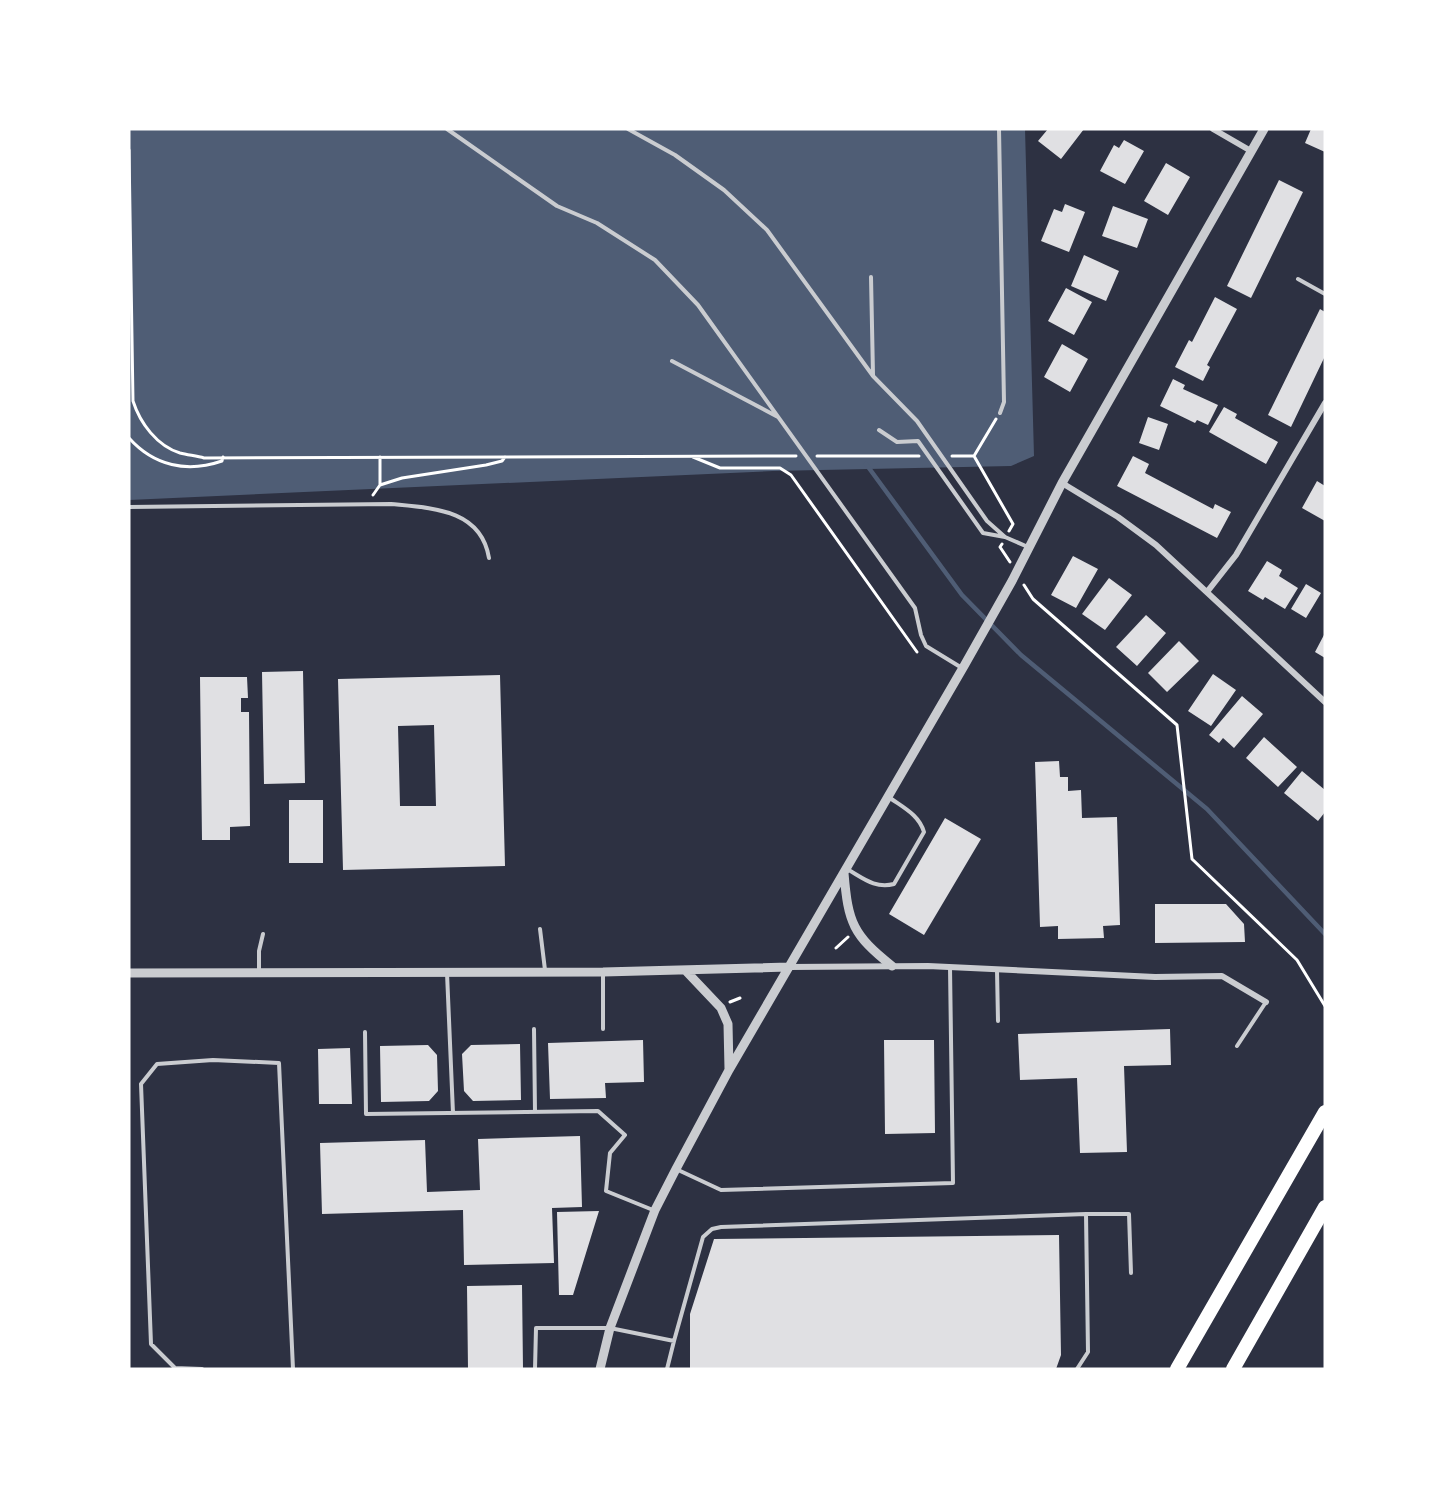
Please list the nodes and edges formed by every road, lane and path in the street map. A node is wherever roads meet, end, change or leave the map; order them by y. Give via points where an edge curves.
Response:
1 (447, 129) edge
2 (628, 129) edge
3 (999, 129) edge
4 (1213, 129) edge
5 (1264, 129) edge
6 (129, 150) edge
7 (1251, 151) junction
8 (871, 277) dead end
9 (1298, 279) dead end
10 (1325, 294) edge
11 (672, 361) dead end
12 (873, 376) junction
13 (1325, 403) edge
14 (1000, 413) joint
15 (779, 417) junction
16 (879, 430) dead end
17 (129, 438) edge
18 (691, 456) junction
19 (804, 456) dead end
20 (816, 456) dead end
21 (930, 456) dead end
22 (941, 456) dead end
23 (974, 456) junction
24 (380, 457) junction
25 (505, 457) junction
26 (223, 458) junction
27 (1062, 483) junction
28 (380, 485) junction
29 (367, 504) junction
30 (129, 507) edge
31 (1005, 537) junction
32 (1029, 548) junction
33 (489, 558) dead end
34 (1014, 576) junction
35 (1207, 592) junction
36 (920, 654) dead end
37 (963, 667) junction
38 (1325, 702) edge
39 (888, 797) junction
40 (845, 871) junction
41 (540, 929) dead end
42 (263, 934) dead end
43 (852, 934) dead end
44 (836, 948) dead end
45 (892, 966) junction
46 (789, 967) junction
47 (950, 967) junction
48 (997, 969) junction
49 (685, 970) junction
50 (447, 971) junction
51 (546, 971) junction
52 (259, 972) junction
53 (603, 972) junction
54 (129, 973) edge
55 (740, 998) dead end
56 (1266, 1002) joint
57 (726, 1004) dead end
58 (1325, 1006) edge
59 (998, 1021) dead end
60 (534, 1029) dead end
61 (603, 1029) dead end
62 (365, 1032) dead end
63 (1237, 1046) dead end
64 (729, 1070) junction
65 (535, 1112) junction
66 (1325, 1112) edge
67 (453, 1113) junction
68 (676, 1169) junction
69 (1325, 1207) edge
70 (655, 1210) junction
71 (1086, 1214) junction
72 (1131, 1273) dead end
73 (610, 1328) junction
74 (674, 1341) junction
75 (202, 1369) edge
76 (293, 1369) edge
77 (535, 1369) edge
78 (600, 1369) edge
79 (667, 1369) edge
80 (1077, 1369) edge
81 (1177, 1369) edge
82 (1233, 1369) edge

1 - 15 lane via 557,206 597,223 655,260 698,305
2 - 12 lane via 716,184 767,230
3 - 14 lane via 1004,402
4 - 7 street
5 - 7 street
6 - 26 path via 133,401 142,423 178,453
7 - 27 street
8 - 12 lane
9 - 10 lane
11 - 15 lane
12 - 31 lane via 917,421 987,521
13 - 35 street via 1236,555
14 - 23 path
15 - 37 lane via 915,608 926,646
16 - 31 lane via 897,441 918,441 983,533
17 - 26 path via 144,452 177,467 196,468
18 - 19 path
18 - 25 path
18 - 36 path via 720,468 780,468 791,475
20 - 21 path
22 - 23 path
23 - 31 path via 1013,524
24 - 25 path
24 - 26 path
24 - 28 path
25 - 28 path via 486,465 411,476
27 - 32 street
27 - 35 street via 1156,545
28 - 29 path
29 - 30 lane
29 - 33 lane via 433,508 468,521 486,542
31 - 32 lane
31 - 34 path via 1000,547
32 - 34 street
34 - 37 street
34 - 58 path via 1033,599 1177,725 1192,859 1298,960
35 - 38 street
37 - 39 street
39 - 40 street
39 - 40 lane via 912,813 924,832 894,884 883,886
40 - 45 street via 848,911 856,932
40 - 46 street
41 - 51 lane
42 - 52 lane
43 - 44 path
45 - 46 street
45 - 47 street
46 - 49 street
46 - 64 street
47 - 48 street
47 - 68 lane via 953,1183 721,1190
48 - 56 street via 1155,977 1222,976
48 - 59 lane
49 - 53 street
49 - 64 street via 721,1008 728,1024
50 - 51 street
50 - 52 street
50 - 67 lane
51 - 53 street
52 - 54 street
53 - 61 lane
55 - 57 path
56 - 63 lane
60 - 65 lane
62 - 67 lane via 366,1114
64 - 68 street
65 - 67 lane
65 - 70 lane via 598,1111 625,1135 610,1153 606,1191
66 - 81 highway
68 - 70 street
69 - 82 highway
70 - 73 street
71 - 72 lane via 1130,1214
71 - 74 lane via 712,1229 703,1236
71 - 80 lane via 1088,1352
73 - 74 lane
73 - 77 lane via 536,1328
73 - 78 street
74 - 79 lane
75 - 76 lane via 175,1368 151,1344 141,1084 157,1064 213,1060 279,1063

